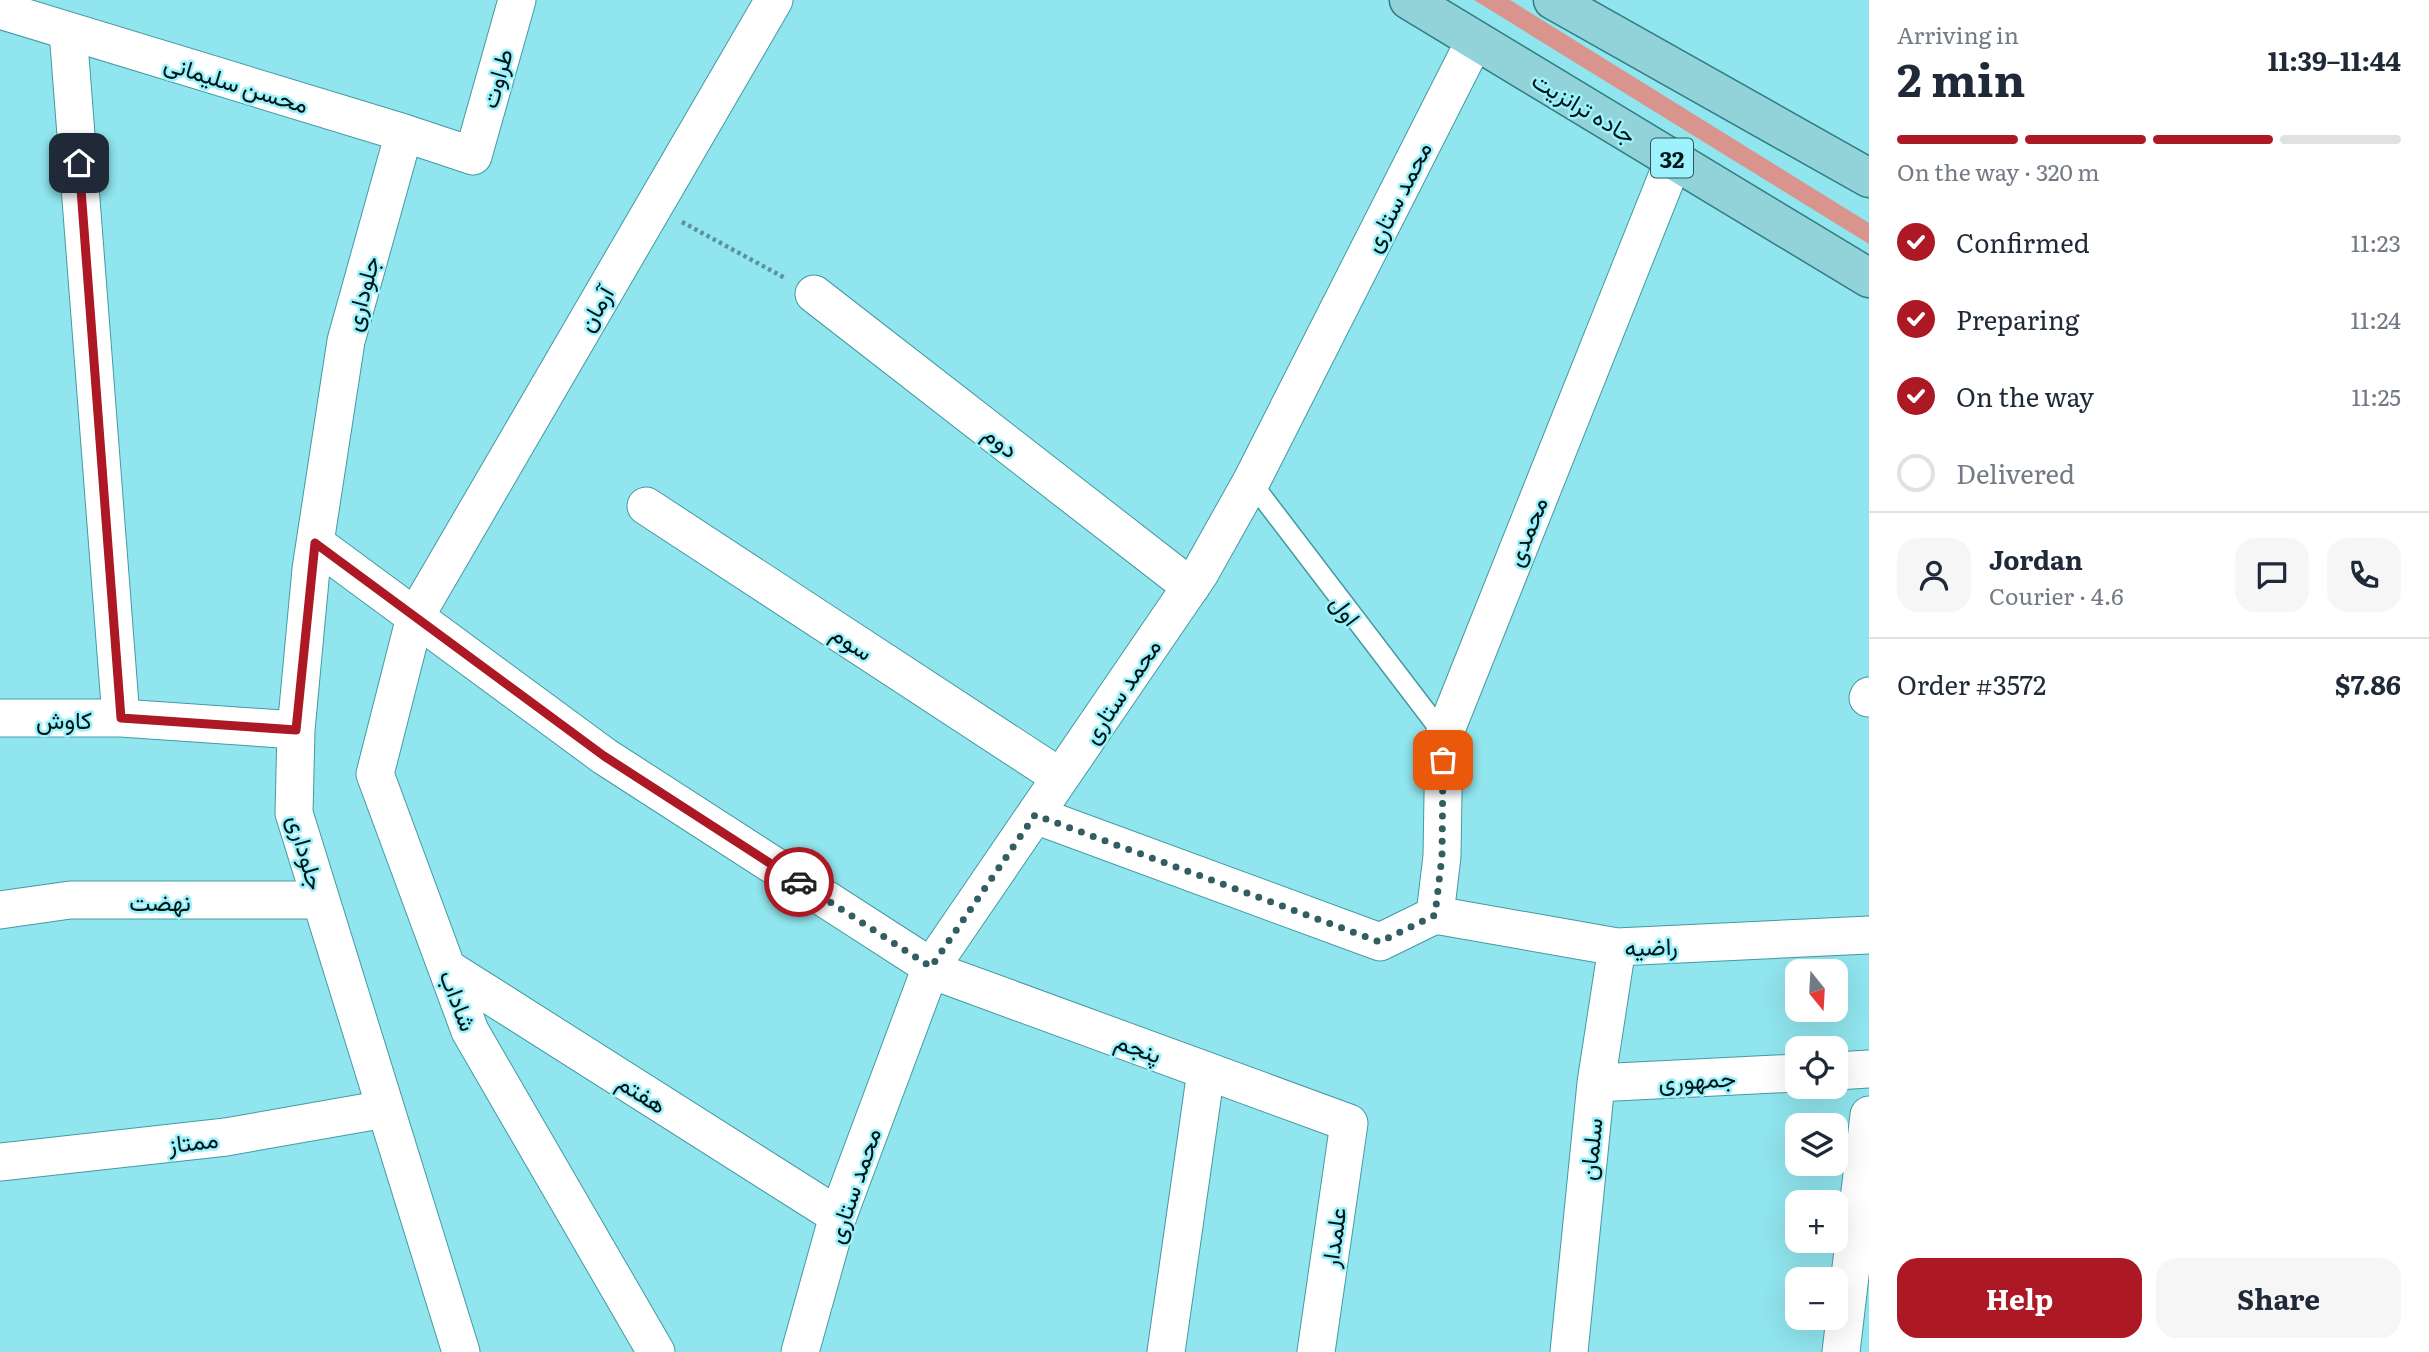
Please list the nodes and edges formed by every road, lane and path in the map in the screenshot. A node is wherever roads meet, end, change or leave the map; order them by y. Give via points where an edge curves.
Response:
1 (517, 0) edge
2 (774, 0) edge
3 (1409, 0) edge
4 (1553, 0) edge
5 (0, 10) edge
6 (68, 31) junction
7 (1475, 40) junction
8 (404, 133) junction
9 (1794, 136) junction
10 (473, 156) joint
11 (1674, 159) junction
12 (1869, 163) edge
13 (1869, 178) edge
14 (654, 206) junction
15 (1869, 278) edge
16 (814, 294) joint
17 (1251, 482) junction
18 (646, 506) dead end
19 (315, 543) junction
20 (1191, 587) junction
21 (415, 617) junction
22 (0, 718) edge
23 (121, 718) junction
24 (296, 730) junction
25 (1444, 735) junction
26 (1060, 777) junction
27 (1035, 815) junction
28 (321, 900) junction
29 (0, 910) edge
30 (1435, 915) junction
31 (1869, 935) edge
32 (1617, 947) junction
33 (931, 967) junction
34 (447, 968) junction
35 (1869, 1069) edge
36 (1848, 1070) edge
37 (1206, 1071) junction
38 (1785, 1074) edge
39 (1596, 1083) junction
40 (385, 1109) junction
41 (1869, 1115) edge
42 (1349, 1123) joint
43 (0, 1163) edge
44 (838, 1216) junction
45 (461, 1352) edge
46 (656, 1352) edge
47 (800, 1352) edge
48 (1166, 1352) edge
49 (1316, 1352) edge
50 (1569, 1352) edge
51 (1841, 1352) edge

1 - 10 street, طراوت
2 - 14 street, آرمان
3 - 7 main road, جاده ترانزیت / 32
4 - 9 main road
5 - 6 street, محسن سلیمانی
6 - 8 street, محسن سلیمانی
6 - 23 street
7 - 11 main road, جاده ترانزیت / 32
7 - 17 street, محمد ستاری
8 - 10 street, محسن سلیمانی
8 - 19 street, جلوداری via 346,341
9 - 12 main road
9 - 13 main road
11 - 15 main road, جاده ترانزیت / 32
11 - 25 street, محمدی
14 - 16 path
14 - 21 street, آرمان
16 - 20 street, دوم
17 - 20 street, محمد ستاری
17 - 25 lane, اول
18 - 26 street, سوم
19 - 21 street, پنجم
19 - 24 street, جلوداری
20 - 26 street, محمد ستاری
21 - 33 street, پنجم via 604,756
21 - 34 street, شاداب via 375,774
22 - 23 street, کاوش
23 - 24 street, کاوش
24 - 28 street, جلوداری via 294,813
25 - 30 street, محمدی via 1442,856
26 - 27 street, محمد ستاری
27 - 30 street via 1380,942
27 - 33 street, محمد ستاری
28 - 29 street, نهضت via 71,900
28 - 40 street, جلوداری
30 - 32 street, راضیه
31 - 32 street, راضیه
32 - 39 street, سلمان
33 - 37 street, پنجم
33 - 44 street, محمد ستاری
34 - 44 street, هفتم
34 - 46 street, شاداب via 470,1031
35 - 36 street
37 - 42 street, پنجم
37 - 48 street
38 - 39 street, جمهوری
39 - 50 street, سلمان
40 - 43 street, ممتاز via 226,1137
40 - 45 street, جلوداری
41 - 51 street
42 - 49 street, علمدار
44 - 47 street, محمد ستاری

